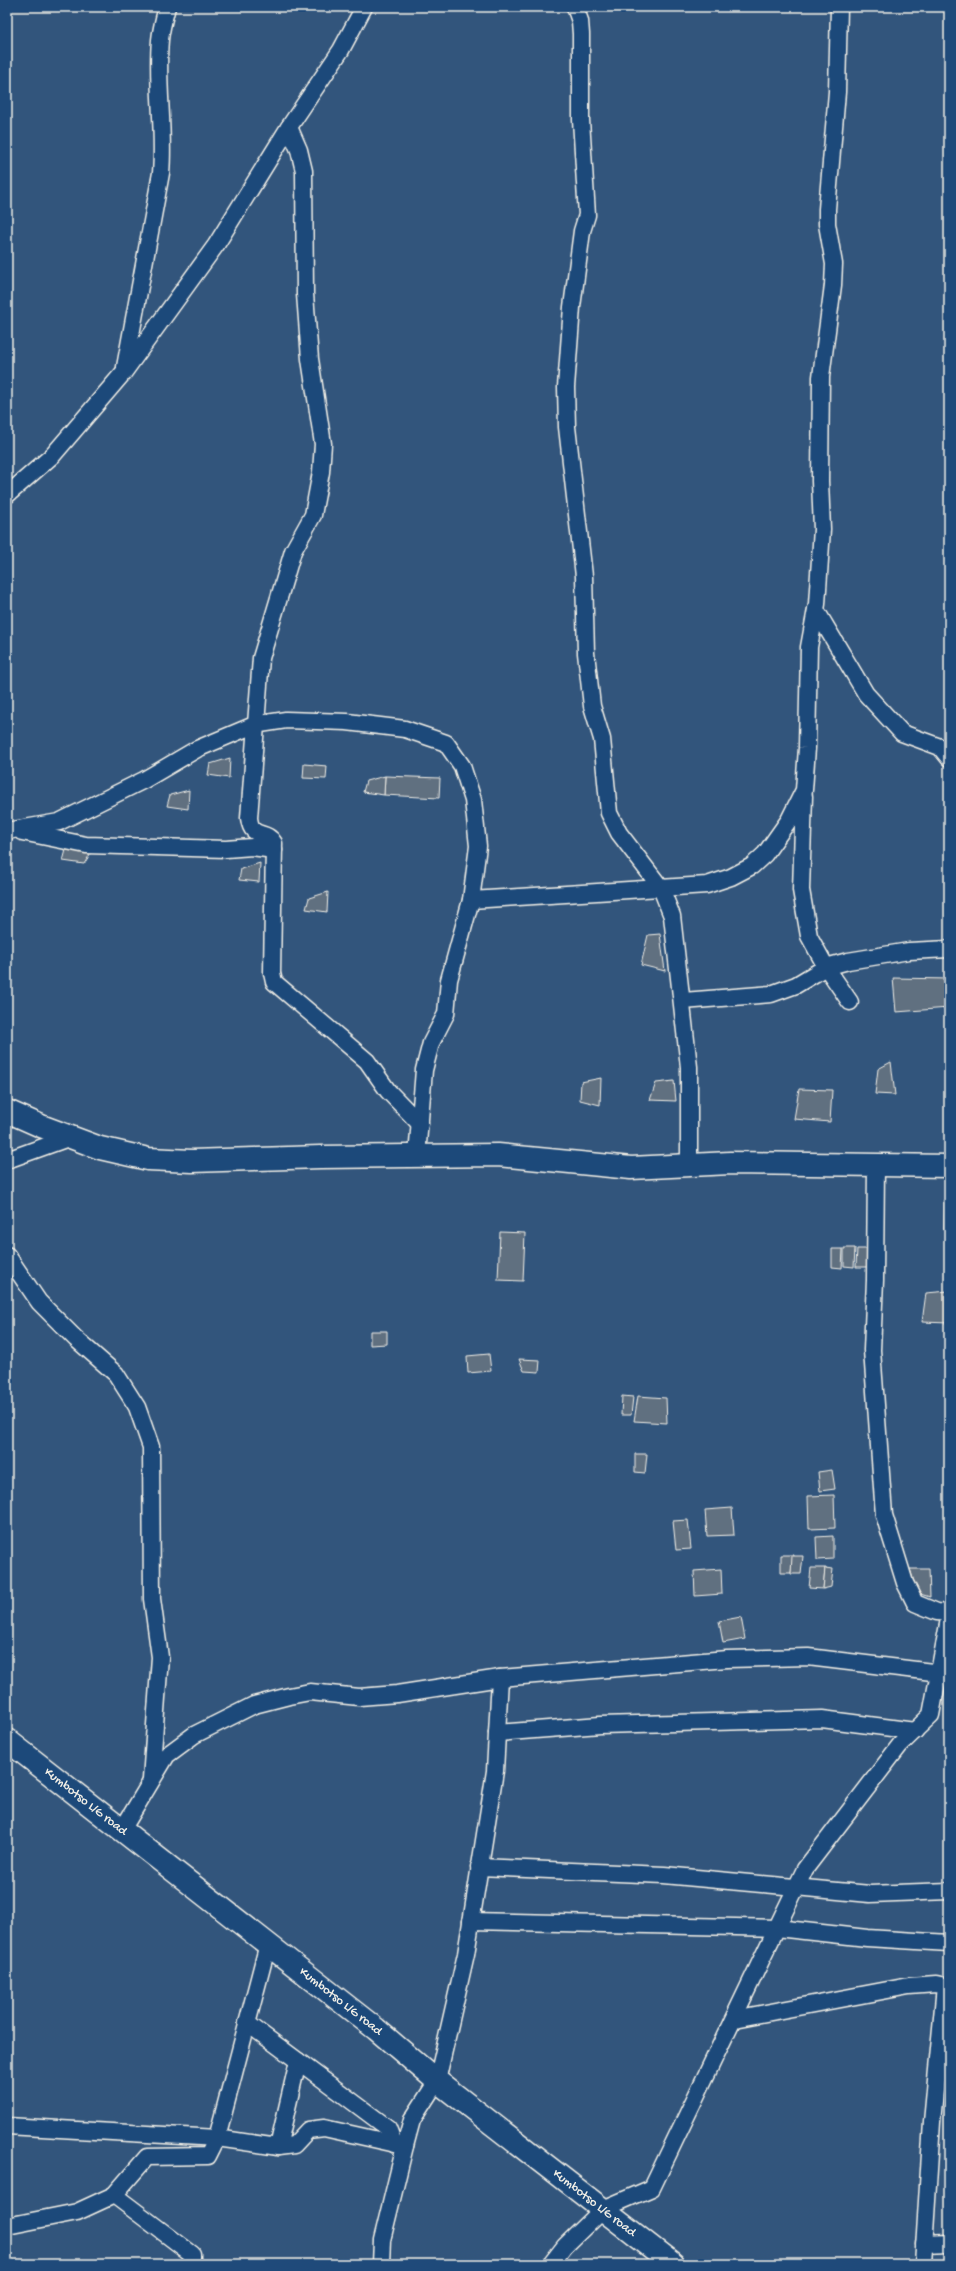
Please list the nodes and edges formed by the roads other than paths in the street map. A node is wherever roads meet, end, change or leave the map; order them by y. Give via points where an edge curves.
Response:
1 (166, 7) edge
2 (364, 7) edge
3 (576, 7) edge
4 (839, 7) edge
5 (289, 127) junction
6 (124, 372) junction
7 (7, 495) edge
8 (816, 610) junction
9 (254, 725) junction
10 (946, 751) edge
11 (804, 790) junction
12 (11, 831) edge
13 (274, 850) junction
14 (660, 888) junction
15 (471, 900) junction
16 (949, 949) edge
17 (826, 967) junction
18 (683, 1000) junction
19 (850, 1002) dead end
20 (7, 1111) edge
21 (420, 1124) junction
22 (71, 1137) junction
23 (417, 1156) junction
24 (7, 1160) edge
25 (689, 1165) junction
26 (876, 1165) junction
27 (949, 1166) edge
28 (7, 1255) edge
29 (949, 1613) edge
30 (949, 1619) edge
31 (944, 1674) edge
32 (500, 1678) junction
33 (915, 1731) junction
34 (497, 1734) junction
35 (10, 1747) edge
36 (150, 1781) junction
37 (122, 1830) junction
38 (480, 1867) junction
39 (797, 1887) junction
40 (949, 1891) edge
41 (471, 1921) junction
42 (777, 1928) junction
43 (949, 1943) edge
44 (268, 1944) junction
45 (947, 1986) edge
46 (734, 2019) junction
47 (247, 2023) junction
48 (298, 2061) junction
49 (437, 2081) junction
50 (7, 2126) edge
51 (217, 2138) junction
52 (399, 2145) junction
53 (278, 2147) junction
54 (114, 2195) junction
55 (603, 2209) junction
56 (7, 2226) edge
57 (949, 2243) edge
58 (924, 2244) junction
59 (192, 2264) edge
60 (381, 2264) edge
61 (551, 2264) edge
62 (673, 2264) edge
63 (923, 2264) edge

1 - 6 street via 160,40 160,126 163,149 161,173
2 - 5 street via 341,50
3 - 14 street via 581,34 581,120 587,215 582,231 572,307 566,388 567,427 584,576 586,653 592,706 602,739 609,813 619,833
4 - 8 street via 837,92 827,210 834,264 821,377 822,529
5 - 6 street via 216,245
5 - 9 street via 299,150 304,171 305,294 310,359 323,444 313,515 294,550 261,658
6 - 7 street via 53,455
8 - 10 street via 866,694 902,733
8 - 11 street via 809,648
9 - 12 street via 197,749 144,780 59,822
9 - 13 street via 248,818 250,828 272,839
9 - 15 street via 286,720 347,722 405,729 446,742 462,766 473,800 478,846
11 - 14 street via 789,820 765,854 752,866 707,885
11 - 17 street via 801,890 809,936
12 - 13 street via 86,845 252,847
13 - 21 street via 274,982 368,1061 388,1091
14 - 15 street
14 - 18 street via 672,916
15 - 21 street via 449,980 446,1014 431,1043 424,1070
16 - 17 street via 909,951
17 - 18 street via 796,985 771,994
17 - 19 street
18 - 25 street via 689,1067
20 - 22 street
21 - 23 street
22 - 23 street via 100,1148 148,1159 192,1161
22 - 24 street
23 - 25 street via 498,1155 631,1168
25 - 26 street
26 - 27 street
26 - 29 street via 872,1350 884,1515 905,1583 915,1603 937,1612
28 - 36 street via 39,1302 116,1374 138,1407 151,1447 152,1600 160,1657
30 - 31 street
31 - 32 street via 808,1657 727,1659
31 - 33 street via 931,1715
32 - 34 street
32 - 36 street via 397,1694 359,1697 310,1692 254,1705 194,1735 167,1755
33 - 34 street via 822,1719 600,1725
33 - 39 street via 900,1745 805,1869
34 - 38 street
35 - 37 street, Kumbotso L/G road
36 - 37 street
37 - 44 street, Kumbotso L/G road
38 - 39 street via 664,1875
38 - 41 street
39 - 40 street via 870,1894
39 - 42 street
41 - 42 street
41 - 49 street
42 - 43 street via 867,1938
42 - 46 street
44 - 47 street
44 - 49 street, Kumbotso L/G road
45 - 46 street via 909,1986
45 - 58 street
46 - 55 street via 652,2188
47 - 48 street
47 - 51 street
48 - 52 street via 388,2128
48 - 53 street
49 - 52 street
49 - 55 street, Kumbotso L/G road
50 - 51 street
51 - 53 street
51 - 54 street via 208,2156 147,2156
52 - 53 street via 324,2128 308,2130 294,2145
52 - 60 street via 382,2240
54 - 56 street via 77,2212
54 - 59 street via 192,2254
55 - 61 street via 565,2246
55 - 62 street, Kumbotso L/G road
57 - 58 street
58 - 63 street

